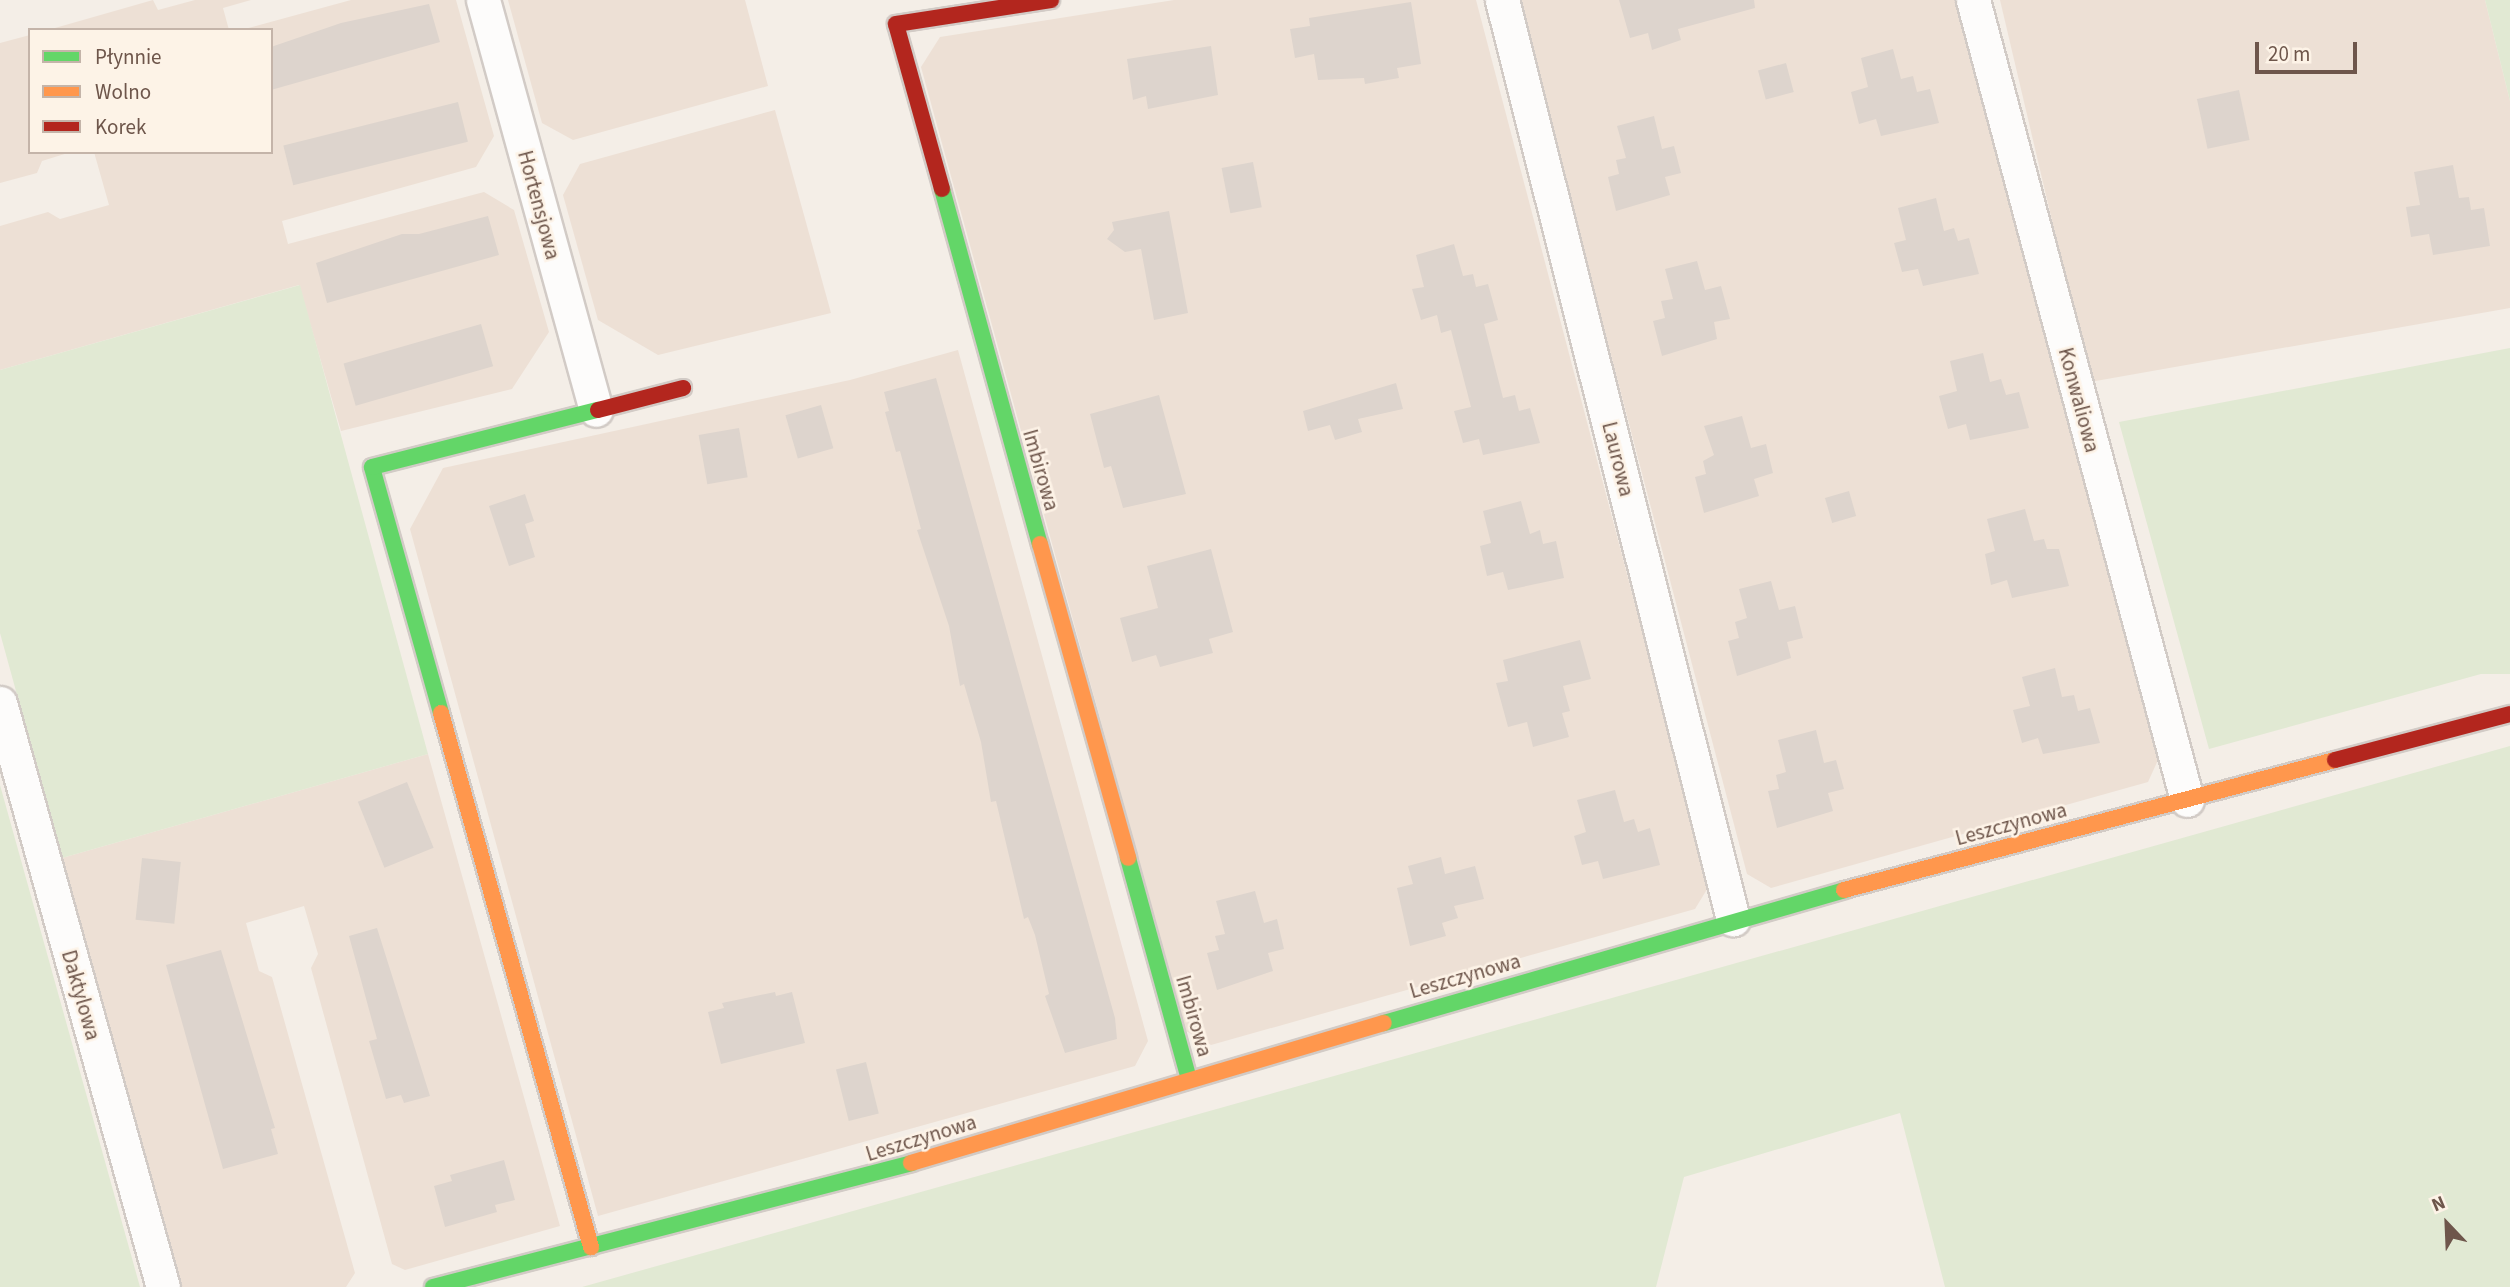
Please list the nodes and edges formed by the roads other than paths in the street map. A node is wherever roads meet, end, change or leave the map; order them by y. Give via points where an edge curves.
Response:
1 (483, 0) edge
2 (1051, 0) edge
3 (1502, 0) edge
4 (1973, 0) edge
5 (683, 388) dead end
6 (596, 410) junction
7 (0, 703) edge
8 (2510, 715) edge
9 (2187, 800) junction
10 (1733, 919) junction
11 (1189, 1079) junction
12 (591, 1247) junction
13 (163, 1287) edge
14 (433, 1287) edge

1 - 6 street, Hortensjowa
2 - 11 street, Imbirowa via 896,24
3 - 10 street, Laurowa
4 - 9 street, Konwaliowa
5 - 6 street
6 - 12 street via 372,467
7 - 13 street, Daktylowa
8 - 9 street, Leszczynowa
9 - 10 street, Leszczynowa
10 - 11 street, Leszczynowa
11 - 12 street, Leszczynowa via 824,1189
12 - 14 street, Leszczynowa

